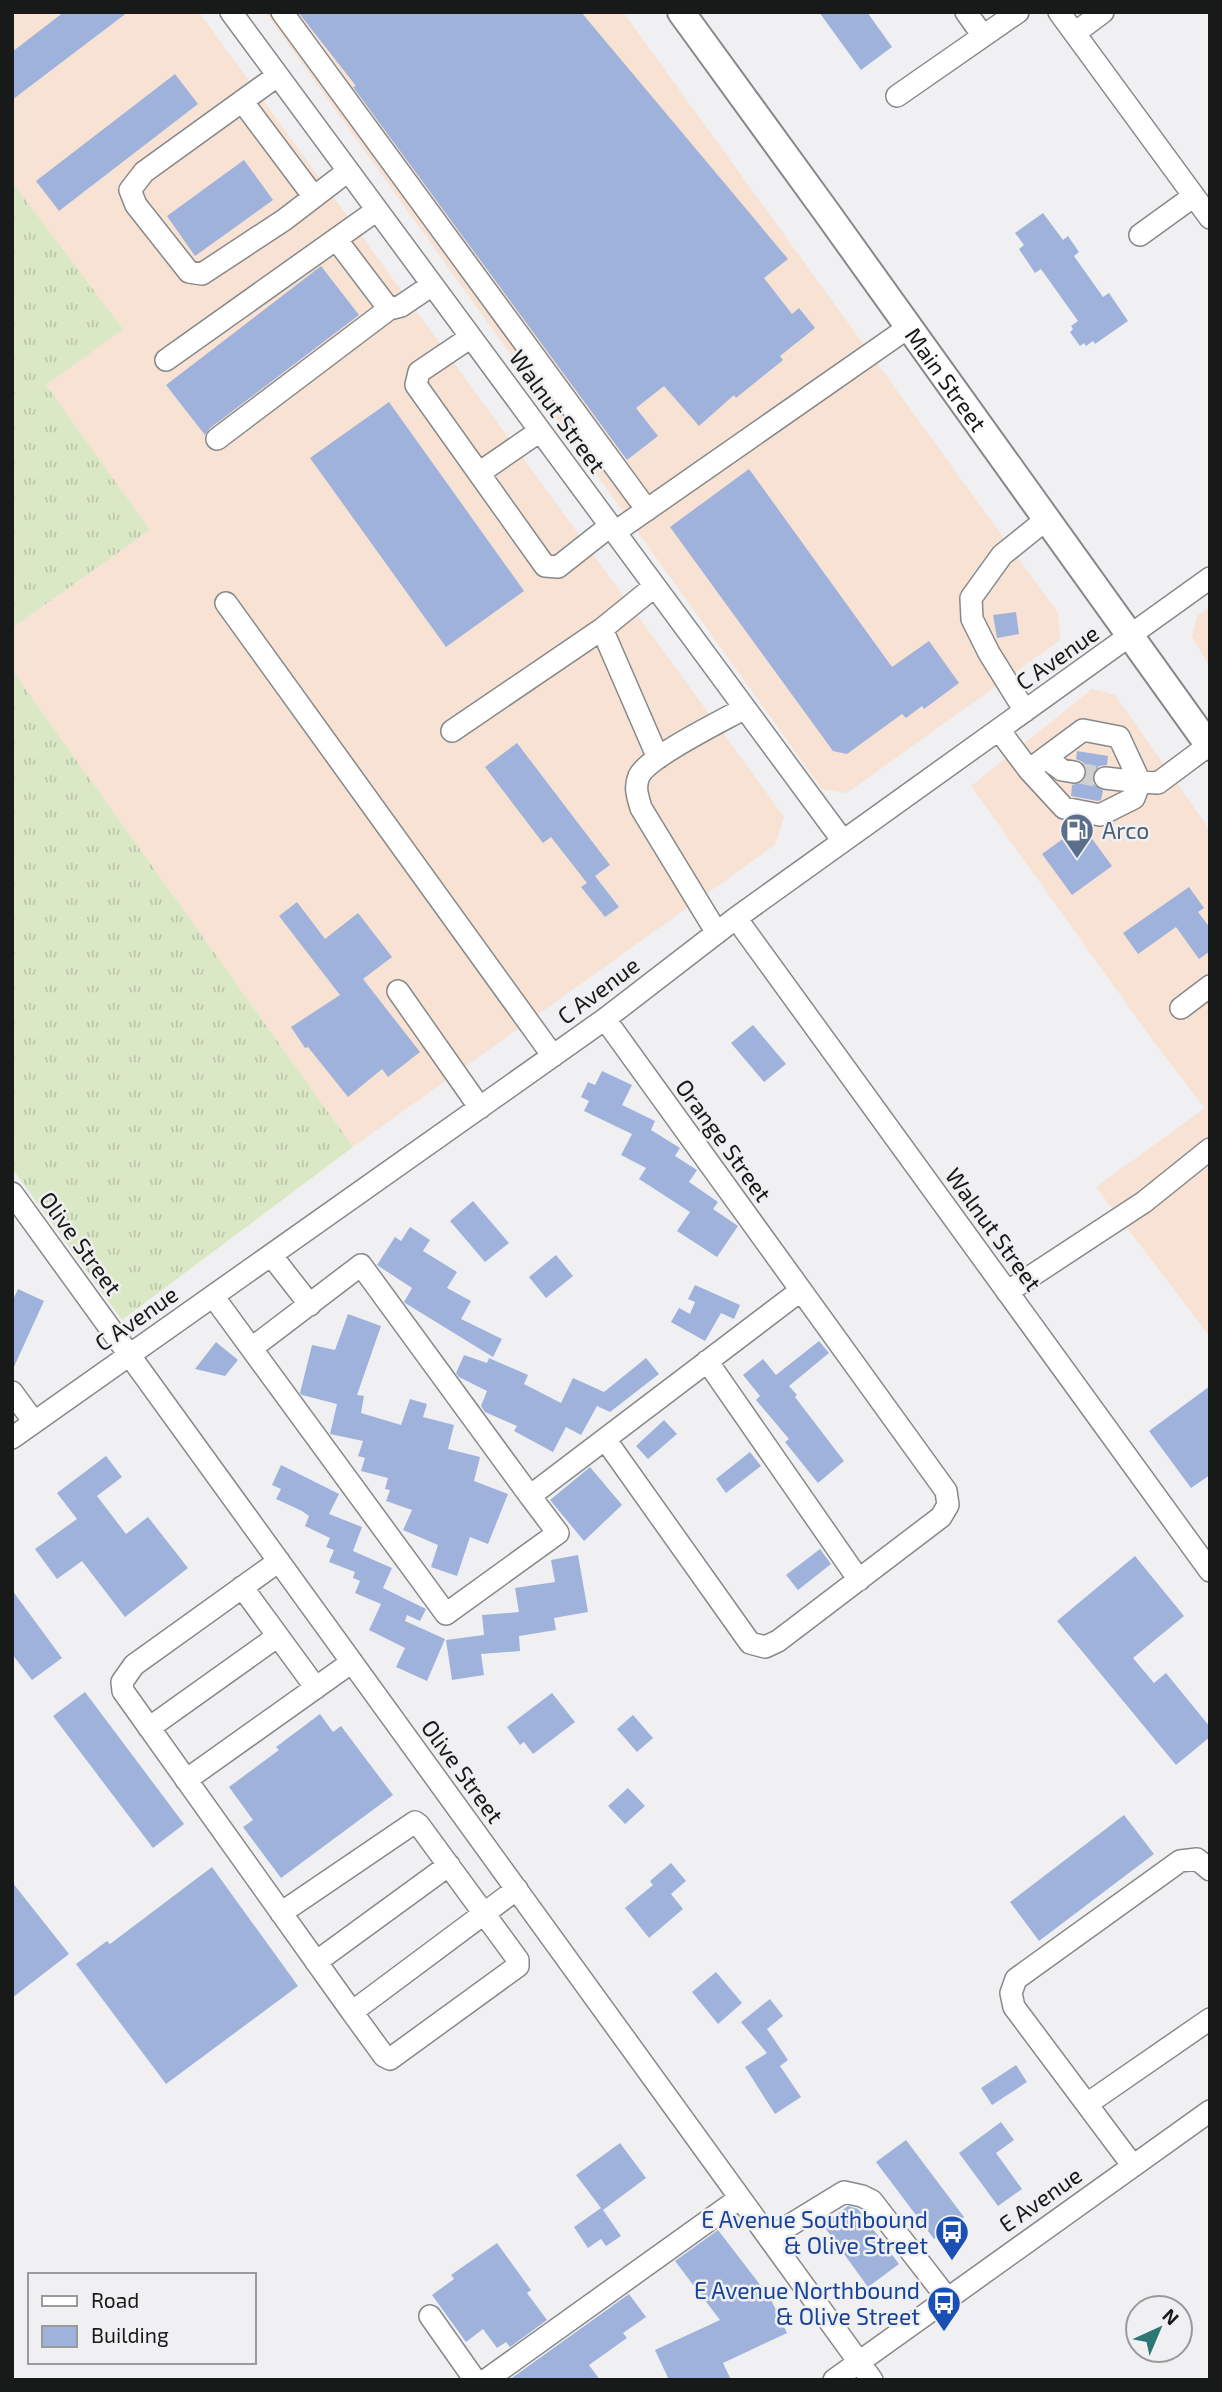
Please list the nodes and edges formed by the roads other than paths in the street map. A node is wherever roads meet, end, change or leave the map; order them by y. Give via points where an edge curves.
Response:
1 (230, 12) edge
2 (282, 12) edge
3 (681, 12) edge
4 (966, 12) edge
5 (1018, 12) edge
6 (1059, 12) edge
7 (1102, 12) edge
8 (1074, 33) junction
9 (983, 36) junction
10 (277, 76) junction
11 (897, 96) dead end
12 (242, 100) junction
13 (348, 171) junction
14 (1194, 196) junction
15 (314, 197) junction
16 (377, 210) junction
17 (1210, 218) edge
18 (1140, 235) dead end
19 (336, 239) junction
20 (432, 285) junction
21 (389, 309) junction
22 (909, 327) junction
23 (471, 337) junction
24 (166, 360) dead end
25 (540, 431) junction
26 (217, 439) dead end
27 (479, 473) junction
28 (647, 510) junction
29 (1048, 518) junction
30 (613, 529) junction
31 (655, 586) junction
32 (1206, 590) edge
33 (226, 603) dead end
34 (602, 629) junction
35 (1132, 636) junction
36 (745, 708) junction
37 (1025, 711) junction
38 (999, 730) junction
39 (452, 731) dead end
40 (1209, 746) edge
41 (658, 758) junction
42 (1037, 764) junction
43 (1074, 772) tunnel mouth
44 (1105, 778) tunnel mouth
45 (1140, 782) junction
46 (843, 841) junction
47 (736, 918) junction
48 (717, 933) junction
49 (1210, 986) edge
50 (398, 991) dead end
51 (1181, 1008) dead end
52 (605, 1019) junction
53 (553, 1056) junction
54 (480, 1108) junction
55 (1210, 1149) edge
56 (12, 1192) edge
57 (271, 1255) junction
58 (800, 1291) junction
59 (1007, 1292) junction
60 (213, 1296) junction
61 (310, 1305) junction
62 (252, 1348) junction
63 (129, 1354) junction
64 (707, 1361) junction
65 (12, 1392) edge
66 (34, 1422) junction
67 (12, 1438) edge
68 (605, 1439) junction
69 (530, 1496) junction
70 (279, 1561) junction
71 (1210, 1571) edge
72 (859, 1580) junction
73 (242, 1587) junction
74 (278, 1636) junction
75 (352, 1662) junction
76 (317, 1688) junction
77 (149, 1728) junction
78 (186, 1780) junction
79 (449, 1865) junction
80 (1210, 1870) edge
81 (517, 1889) junction
82 (281, 1913) junction
83 (484, 1914) junction
84 (316, 1962) junction
85 (352, 2012) junction
86 (1210, 2019) edge
87 (1087, 2104) junction
88 (1210, 2111) edge
89 (1133, 2166) junction
90 (740, 2198) junction
91 (769, 2238) junction
92 (947, 2298) junction
93 (430, 2316) dead end
94 (858, 2361) junction
95 (475, 2380) edge
96 (485, 2380) edge
97 (834, 2380) edge
98 (872, 2380) edge

1 - 10 street, Walnut Street
2 - 28 street
3 - 22 main road, Main Street
4 - 9 street
5 - 9 street
6 - 8 street
7 - 8 street
8 - 14 street
9 - 11 street
10 - 12 street
10 - 13 street, Walnut Street
12 - 15 street
12 - 15 street via 144,172 130,190 136,205 189,272 202,274
13 - 15 street
13 - 16 street, Walnut Street
14 - 17 street
14 - 18 street
16 - 19 street
16 - 20 street, Walnut Street
19 - 21 street
19 - 24 street
20 - 21 street
20 - 23 street, Walnut Street
21 - 26 street
22 - 28 street
22 - 29 main road, Main Street
23 - 25 street, Walnut Street
23 - 27 street via 419,373 416,385
25 - 27 street
25 - 30 street, Walnut Street
27 - 30 street via 545,566 558,567
28 - 30 street
29 - 35 main road, Main Street
29 - 37 street via 1002,555 971,598 972,619
30 - 31 street, Walnut Street
31 - 34 street
31 - 36 street, Walnut Street
32 - 35 street, C Avenue
33 - 53 street
34 - 39 street
34 - 41 street
35 - 37 street, C Avenue
35 - 40 main road, Main Street
36 - 41 street
36 - 46 street, Walnut Street
37 - 38 street, C Avenue
38 - 42 street
38 - 46 street, C Avenue
40 - 45 street via 1158,782
41 - 48 street via 640,774 635,788 640,808
42 - 43 street
42 - 45 street via 1064,808 1100,815 1134,797
42 - 45 street via 1083,730 1119,737
44 - 45 street
46 - 47 street, C Avenue
47 - 48 street, C Avenue
47 - 59 street, Walnut Street
48 - 52 street, C Avenue
49 - 51 street
50 - 54 street
52 - 53 street, C Avenue
52 - 58 street, Orange Street
53 - 54 street, C Avenue
54 - 57 street, C Avenue
55 - 59 street via 1144,1202
56 - 63 street, Olive Street
57 - 60 street, C Avenue
57 - 61 street
58 - 64 street
58 - 72 street, Orange Street via 946,1491 948,1505 941,1517
59 - 71 street, Walnut Street
60 - 62 street
60 - 63 street, C Avenue
61 - 62 street
61 - 69 street via 361,1265
62 - 69 street via 446,1614 558,1533
63 - 66 street, C Avenue
63 - 70 street, Olive Street
64 - 68 street
64 - 72 street
65 - 66 street
66 - 67 street, C Avenue
68 - 69 street
68 - 72 street, Orange Street via 750,1643 765,1647 778,1641
70 - 73 street
70 - 75 street, Olive Street
73 - 74 street
73 - 77 street via 126,1674 123,1691
74 - 76 street
74 - 77 street
75 - 76 street
75 - 81 street, Olive Street
76 - 78 street
77 - 78 street
78 - 82 street
79 - 82 street via 415,1822
79 - 83 street
79 - 84 street
80 - 87 street via 1196,1859 1180,1861 1016,1979 1011,1993 1014,2007
81 - 83 street
81 - 90 street, Olive Street
82 - 84 street
83 - 85 street
83 - 85 street via 519,1960 518,1966 390,2059
84 - 85 street
86 - 87 street
87 - 89 street
88 - 89 street, E Avenue
89 - 92 street, E Avenue
90 - 91 street, Olive Street
90 - 96 street
91 - 92 street via 844,2192 862,2196 872,2201
91 - 94 street, Olive Street
92 - 94 street, E Avenue
93 - 95 street
94 - 97 street, E Avenue
94 - 98 street, Olive Street

